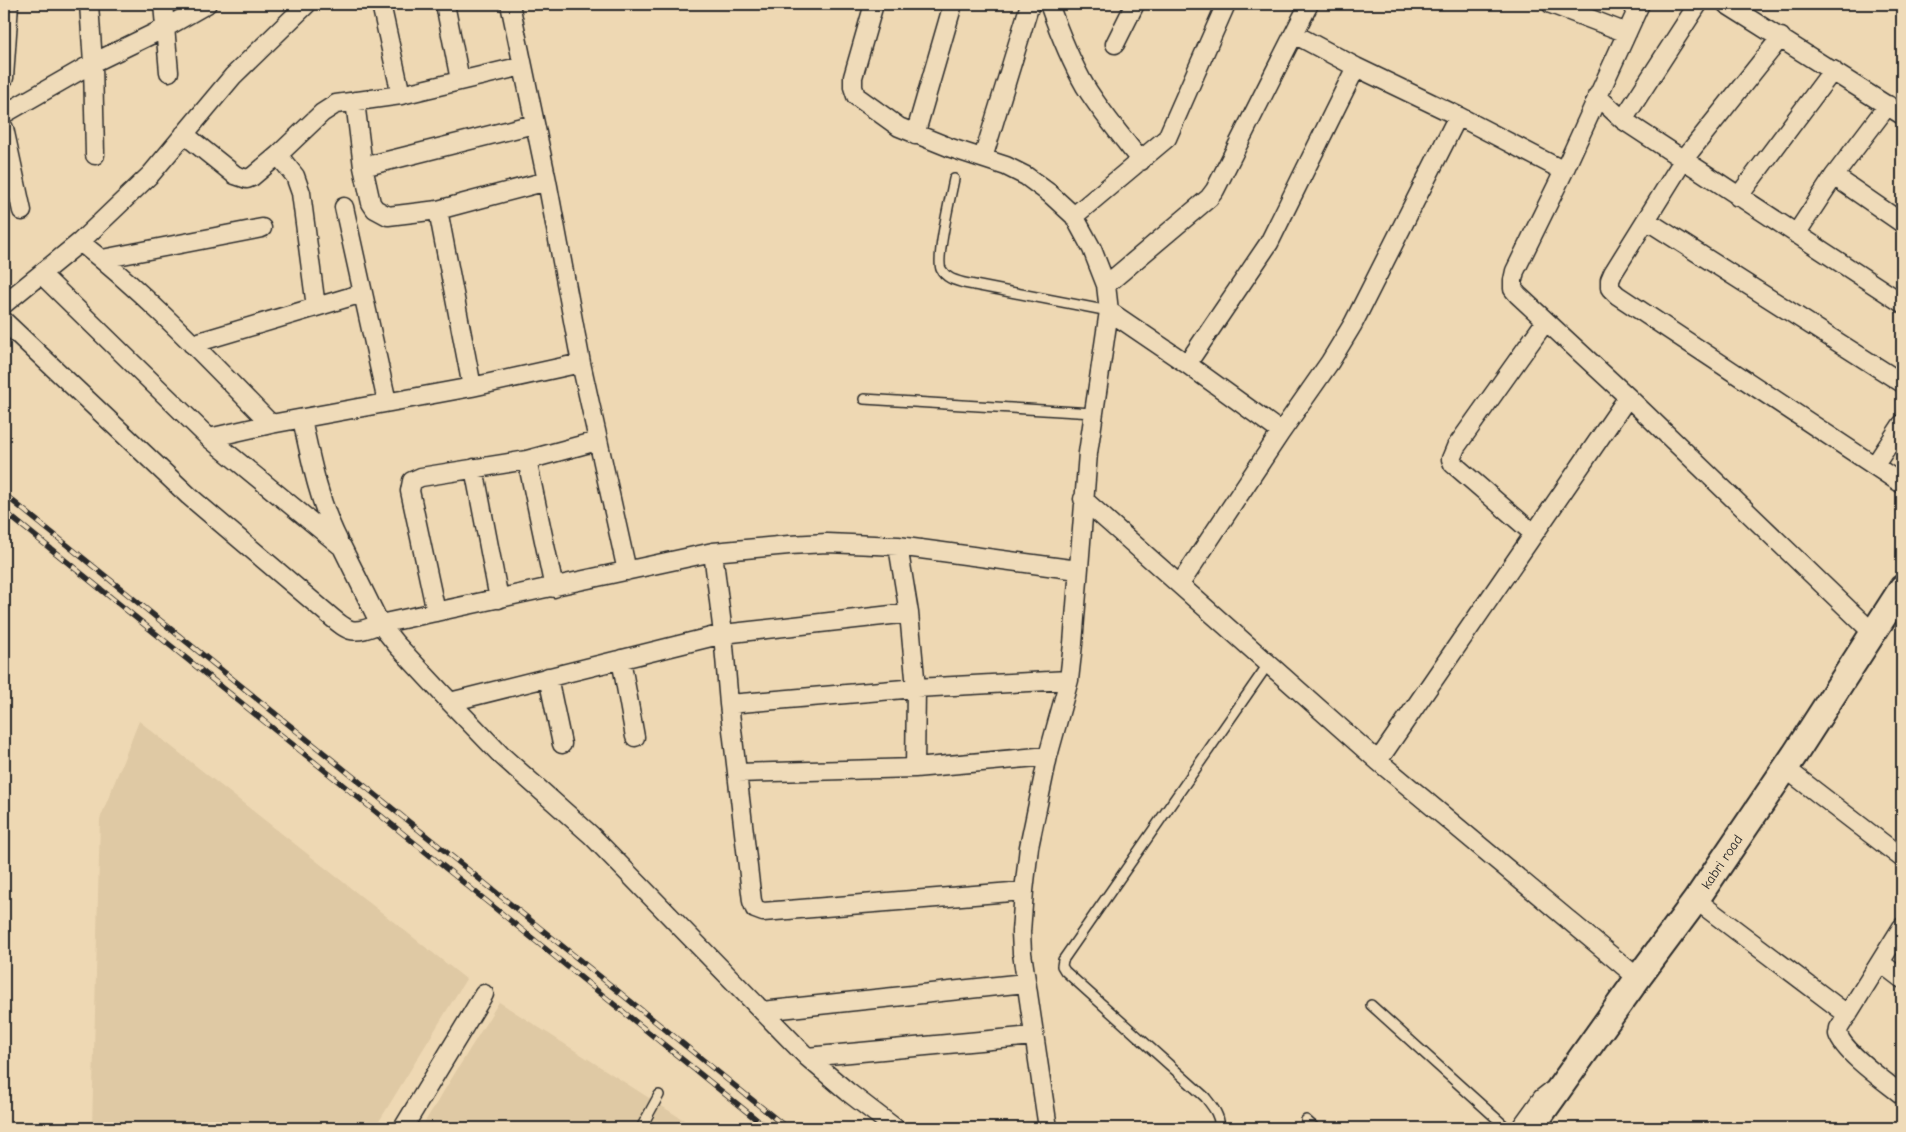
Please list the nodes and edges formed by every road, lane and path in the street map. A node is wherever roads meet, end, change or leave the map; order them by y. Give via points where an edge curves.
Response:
1 (9, 4) edge
2 (89, 4) edge
3 (163, 4) edge
4 (207, 4) edge
5 (307, 4) edge
6 (381, 4) edge
7 (445, 4) edge
8 (510, 4) edge
9 (874, 4) edge
10 (953, 4) edge
11 (1030, 4) edge
12 (1049, 4) edge
13 (1135, 4) edge
14 (1226, 4) edge
15 (1308, 4) edge
16 (1551, 4) edge
17 (1640, 4) edge
18 (1698, 4) edge
19 (1726, 4) edge
20 (165, 28) junction
21 (1627, 33) junction
22 (1294, 34) junction
23 (1781, 37) junction
24 (1115, 44) dead end
25 (93, 63) junction
26 (522, 66) junction
27 (1356, 67) junction
28 (1833, 70) junction
29 (169, 72) dead end
30 (4, 78) edge
31 (460, 80) junction
32 (401, 95) junction
33 (1597, 96) junction
34 (355, 101) junction
35 (1895, 110) edge
36 (4, 114) edge
37 (1458, 116) junction
38 (1623, 120) junction
39 (534, 124) junction
40 (4, 128) edge
41 (184, 134) junction
42 (915, 135) junction
43 (94, 154) dead end
44 (278, 155) junction
45 (983, 158) junction
46 (1684, 159) junction
47 (1141, 161) junction
48 (363, 167) junction
49 (1564, 171) junction
50 (1834, 176) junction
51 (954, 179) dead end
52 (548, 181) junction
53 (1738, 197) junction
54 (344, 207) dead end
55 (438, 210) junction
56 (22, 211) dead end
57 (1074, 216) junction
58 (1646, 220) junction
59 (1902, 223) edge
60 (262, 228) dead end
61 (1796, 234) junction
62 (80, 242) junction
63 (102, 259) junction
64 (41, 274) junction
65 (1106, 285) junction
66 (363, 293) junction
67 (1902, 303) edge
68 (4, 304) edge
69 (316, 307) junction
70 (1109, 311) junction
71 (4, 321) edge
72 (1545, 322) junction
73 (192, 344) junction
74 (581, 363) junction
75 (1187, 364) junction
76 (1902, 383) edge
77 (472, 387) junction
78 (1628, 397) junction
79 (864, 399) dead end
80 (387, 402) junction
81 (1093, 413) junction
82 (302, 419) junction
83 (271, 424) junction
84 (1902, 424) edge
85 (1281, 432) junction
86 (209, 438) junction
87 (597, 442) junction
88 (527, 460) junction
89 (1875, 464) junction
90 (474, 468) junction
91 (1902, 484) edge
92 (1083, 499) junction
93 (1534, 534) junction
94 (898, 546) junction
95 (342, 548) junction
96 (714, 552) junction
97 (1078, 570) junction
98 (627, 571) junction
99 (1180, 584) junction
100 (554, 588) junction
101 (500, 599) junction
102 (1898, 604) edge
103 (436, 612) junction
104 (909, 614) junction
105 (380, 624) junction
106 (723, 634) junction
107 (1873, 634) junction
108 (621, 659) junction
109 (1269, 662) junction
110 (548, 678) junction
111 (1068, 680) junction
112 (916, 688) junction
113 (450, 702) junction
114 (729, 704) junction
115 (635, 737) dead end
116 (562, 744) dead end
117 (1048, 756) junction
118 (1378, 761) junction
119 (915, 768) junction
120 (1785, 768) junction
121 (738, 774) junction
122 (1902, 858) edge
123 (1024, 891) junction
124 (1696, 900) junction
125 (1902, 927) edge
126 (1881, 962) junction
127 (1638, 978) junction
128 (1902, 979) edge
129 (1025, 983) junction
130 (484, 994) dead end
131 (1370, 1005) dead end
132 (762, 1011) junction
133 (1848, 1015) junction
134 (1033, 1036) junction
135 (807, 1057) junction
136 (1567, 1077) junction
137 (659, 1095) dead end
138 (1902, 1095) edge
139 (1306, 1120) dead end
140 (1539, 1124) edge
141 (403, 1128) edge
142 (641, 1128) edge
143 (895, 1128) edge
144 (1048, 1128) edge
145 (1219, 1128) edge
146 (1315, 1128) edge
147 (1507, 1128) edge
148 (1515, 1128) edge

1 - 30 street
2 - 25 street
3 - 20 street
4 - 20 street
5 - 41 street via 233,76
6 - 32 street
7 - 31 street
8 - 26 street
9 - 42 street via 853,77 854,93
10 - 42 street
11 - 45 street
12 - 47 street via 1085,85
13 - 24 street
14 - 47 street via 1172,130
15 - 22 street
16 - 21 street
17 - 21 street
18 - 38 street
19 - 23 street
20 - 25 street
20 - 29 street
21 - 33 street
22 - 27 street
22 - 65 street via 1215,190
23 - 28 street
23 - 46 street
25 - 36 street
25 - 43 street
26 - 31 street
26 - 39 street
27 - 37 street
27 - 75 street via 1269,243
28 - 35 street
28 - 53 street
31 - 32 street
32 - 34 street
33 - 38 street
33 - 49 street
34 - 44 street via 328,108
34 - 48 street
35 - 50 street
37 - 49 street
37 - 85 street via 1353,324
38 - 46 street
39 - 48 street
39 - 52 street
40 - 56 street
41 - 44 street via 241,178 252,176
41 - 62 street via 151,174
42 - 45 street
44 - 69 street via 302,193
45 - 57 street via 1026,176
46 - 53 street
46 - 58 street
47 - 57 street
48 - 55 street via 371,203 380,213 395,217
49 - 72 street via 1513,280 1513,289
50 - 59 street
50 - 61 street
51 - 70 lane via 938,262 945,275 964,283
52 - 55 street
52 - 74 street
53 - 61 street
54 - 66 street
55 - 77 street
57 - 65 street
58 - 76 street
58 - 89 street via 1609,282 1612,291
60 - 63 street
61 - 67 street
62 - 63 street
62 - 64 street
63 - 73 street
64 - 68 street
64 - 86 street
65 - 70 street
66 - 69 street
66 - 80 street
69 - 73 street
70 - 75 street
70 - 81 street
71 - 105 street via 189,496 344,628 357,631
72 - 78 street
72 - 93 street via 1451,458 1453,464
73 - 83 street
74 - 77 street
74 - 87 street
75 - 85 street
77 - 80 street
78 - 93 street
78 - 107 street
79 - 81 lane
80 - 82 street
81 - 92 street
82 - 83 street
82 - 95 street via 315,479 328,520
83 - 86 street
84 - 89 street
85 - 99 street
86 - 95 street
87 - 88 street
87 - 98 street
88 - 90 street
88 - 100 street
89 - 91 street
90 - 101 street
90 - 103 street via 421,477 412,481 410,486
92 - 97 street
92 - 99 street
93 - 118 street
94 - 96 street via 827,543
94 - 97 street
94 - 104 street
95 - 105 street
96 - 98 street
96 - 106 street
97 - 111 street
98 - 100 street
99 - 109 street
100 - 101 street
101 - 103 street
102 - 107 street, kabri road
103 - 105 street
104 - 106 street
104 - 112 street
105 - 113 street
106 - 108 street
106 - 114 street
107 - 120 street, kabri road
108 - 110 street
108 - 115 street
109 - 118 street
109 - 145 lane via 1063,960 1062,966 1205,1097 1217,1115
110 - 113 street
110 - 116 street
111 - 112 street
111 - 117 street
112 - 114 street
112 - 119 street
113 - 132 street via 501,755 590,835
114 - 121 street
117 - 119 street
117 - 123 street via 1029,847
118 - 127 street
119 - 121 street
120 - 122 street
120 - 124 street, kabri road
121 - 123 street via 752,901 759,911
123 - 129 street via 1021,932
124 - 127 street, kabri road
124 - 133 street
125 - 126 street
126 - 128 street
126 - 133 street
127 - 136 street, kabri road
129 - 132 street
129 - 134 street
130 - 141 street
131 - 147 lane
132 - 135 street
133 - 138 street via 1838,1032 1841,1042
134 - 135 street
134 - 144 street
135 - 143 street
136 - 140 street, kabri road
136 - 148 lane via 1544,1090
137 - 142 lane
139 - 146 lane

